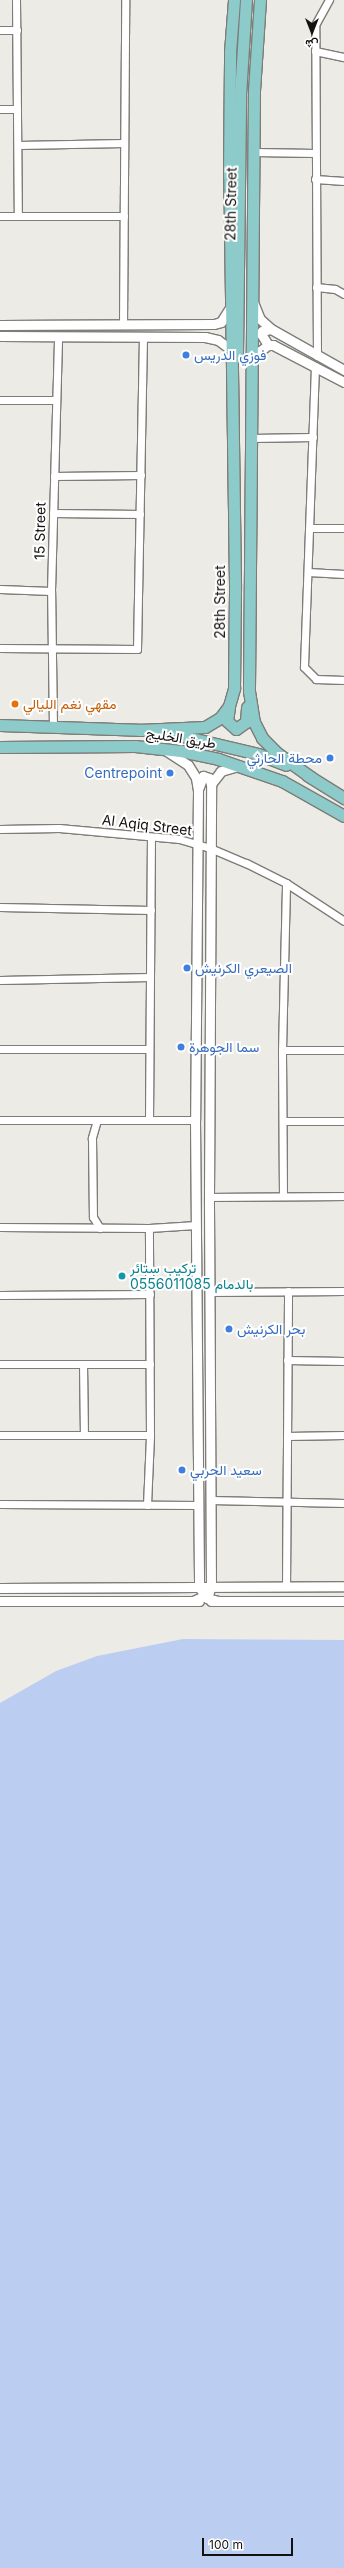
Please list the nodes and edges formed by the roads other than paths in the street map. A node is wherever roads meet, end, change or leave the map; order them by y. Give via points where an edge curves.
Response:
1 (16, 0) edge
2 (125, 0) edge
3 (246, 0) edge
4 (253, 0) edge
5 (260, 0) edge
6 (329, 0) edge
7 (233, 2) edge
8 (0, 30) edge
9 (17, 30) junction
10 (315, 50) junction
11 (344, 57) edge
12 (0, 109) edge
13 (17, 109) junction
14 (124, 143) junction
15 (18, 145) junction
16 (254, 152) junction
17 (315, 153) junction
18 (315, 179) junction
19 (344, 181) edge
20 (0, 216) edge
21 (18, 216) junction
22 (124, 216) junction
23 (316, 287) junction
24 (344, 294) edge
25 (253, 301) junction
26 (229, 309) junction
27 (214, 324) junction
28 (0, 325) edge
29 (123, 325) junction
30 (271, 329) junction
31 (0, 336) edge
32 (58, 336) junction
33 (143, 337) junction
34 (212, 338) junction
35 (268, 345) junction
36 (230, 349) junction
37 (317, 356) junction
38 (253, 360) junction
39 (315, 366) junction
40 (344, 370) edge
41 (344, 382) edge
42 (231, 398) junction
43 (0, 400) edge
44 (56, 400) junction
45 (252, 408) junction
46 (313, 437) junction
47 (251, 438) junction
48 (141, 475) junction
49 (54, 476) junction
50 (53, 514) junction
51 (140, 514) junction
52 (310, 528) junction
53 (344, 528) edge
54 (308, 572) junction
55 (344, 574) edge
56 (0, 589) edge
57 (51, 591) junction
58 (0, 648) edge
59 (54, 649) junction
60 (344, 680) edge
61 (249, 691) junction
62 (229, 706) junction
63 (2, 726) edge
64 (53, 727) junction
65 (139, 730) junction
66 (0, 743) edge
67 (41, 746) junction
68 (0, 747) edge
69 (160, 748) junction
70 (240, 766) junction
71 (312, 778) junction
72 (211, 784) junction
73 (198, 791) junction
74 (344, 798) edge
75 (344, 816) edge
76 (0, 829) edge
77 (151, 838) junction
78 (199, 845) junction
79 (210, 848) junction
80 (286, 883) junction
81 (0, 907) edge
82 (151, 910) junction
83 (344, 920) edge
84 (150, 977) junction
85 (0, 980) edge
86 (0, 1049) edge
87 (149, 1050) junction
88 (282, 1050) junction
89 (344, 1050) edge
90 (0, 1120) edge
91 (97, 1120) junction
92 (149, 1120) junction
93 (195, 1120) junction
94 (283, 1121) junction
95 (344, 1121) edge
96 (283, 1196) junction
97 (344, 1196) edge
98 (209, 1197) junction
99 (196, 1225) junction
100 (0, 1227) edge
101 (100, 1228) junction
102 (149, 1228) junction
103 (288, 1291) junction
104 (344, 1291) edge
105 (209, 1292) junction
106 (150, 1294) junction
107 (0, 1295) edge
108 (287, 1360) junction
109 (344, 1361) edge
110 (0, 1364) edge
111 (83, 1364) junction
112 (150, 1364) junction
113 (0, 1435) edge
114 (84, 1435) junction
115 (150, 1435) junction
116 (344, 1435) edge
117 (287, 1436) junction
118 (211, 1500) junction
119 (286, 1503) junction
120 (344, 1503) edge
121 (0, 1504) edge
122 (147, 1505) junction
123 (199, 1505) junction
124 (286, 1586) junction
125 (344, 1586) edge
126 (199, 1587) junction
127 (211, 1587) junction
128 (0, 1588) edge
129 (205, 1596) junction
130 (344, 1600) edge
131 (0, 1601) edge
132 (194, 1601) junction
133 (218, 1601) junction

1 - 9 street
2 - 14 street
3 - 42 main road, 28th Street via 240,95 238,351
4 - 45 main road, 28th Street via 248,77 245,301 246,351
5 - 16 main road, 28th Street via 254,83
6 - 10 street via 315,25
7 - 26 main road, 28th Street
8 - 9 street
9 - 13 street
10 - 11 street
10 - 17 street
12 - 13 street
13 - 15 street
14 - 15 street
14 - 22 street
15 - 21 street
16 - 17 street
16 - 25 main road, 28th Street
17 - 18 street
18 - 19 street
18 - 23 street
20 - 21 street
21 - 22 street
22 - 29 street
23 - 24 street via 335,289
23 - 37 street
25 - 30 street via 260,319
25 - 38 main road, 28th Street
26 - 27 street via 221,322
26 - 36 main road, 28th Street
27 - 29 street
27 - 34 street via 219,332
28 - 29 street
30 - 35 street via 262,331 261,334
30 - 37 street
31 - 32 street
32 - 33 street
32 - 44 street, 15 Street
33 - 34 street
33 - 48 street
34 - 36 street
35 - 38 street
35 - 39 street
36 - 42 main road, 28th Street
37 - 40 street
38 - 45 main road, 28th Street
39 - 41 street
39 - 46 street
42 - 62 main road, 28th Street via 235,584 234,683
43 - 44 street
44 - 49 street, 15 Street
45 - 47 main road, 28th Street
46 - 47 street
46 - 52 street
47 - 61 main road, 28th Street
48 - 49 street
48 - 51 street
49 - 50 street, 15 Street
50 - 51 street
50 - 57 street, 15 Street
51 - 59 street via 137,649
52 - 53 street
52 - 54 street
54 - 55 street
54 - 60 street via 304,667 316,679
56 - 57 street
57 - 59 street, 15 Street
58 - 59 street
59 - 64 street, 15 Street
61 - 62 main road via 246,722 241,728 229,725
61 - 71 main road, 28th Street via 254,722 262,738 277,753
62 - 65 main road via 220,718 205,727
63 - 64 main road, طريق الخليج
64 - 65 main road, طريق الخليج
65 - 71 main road, طريق الخليج via 174,734 241,749 279,762
66 - 67 main road
67 - 68 main road, طريق الخليج
67 - 69 main road, طريق الخليج
69 - 70 main road, طريق الخليج
69 - 73 street via 188,765 196,778
70 - 72 street via 221,771
70 - 75 main road, طريق الخليج via 302,790
71 - 74 main road, طريق الخليج
72 - 73 street via 209,778 203,776
72 - 79 street
73 - 78 street
76 - 77 street, Al Aqiq Street via 59,828
77 - 78 street, Al Aqiq Street via 179,840
77 - 82 street
78 - 79 street, Al Aqiq Street
78 - 93 street
79 - 80 street, Al Aqiq Street
79 - 98 street
80 - 83 street, Al Aqiq Street
80 - 88 street
81 - 82 street
82 - 84 street
84 - 85 street
84 - 87 street
86 - 87 street
87 - 92 street
88 - 89 street
88 - 94 street
90 - 91 street
91 - 92 street
91 - 101 street via 92,1138 94,1217
92 - 93 street
93 - 99 street
94 - 95 street
94 - 96 street
96 - 97 street
96 - 98 street
98 - 105 street
99 - 102 street
99 - 123 street
100 - 101 street
101 - 102 street
102 - 106 street
103 - 104 street
103 - 105 street
103 - 108 street
105 - 118 street
106 - 107 street
106 - 112 street
108 - 109 street
108 - 117 street
110 - 111 street
111 - 112 street
111 - 114 street
112 - 115 street
113 - 114 street
114 - 115 street
115 - 122 street
116 - 117 street
117 - 119 street
118 - 119 street
118 - 127 street
119 - 120 street
119 - 124 street
121 - 122 street
122 - 123 street
123 - 126 street
124 - 125 street
124 - 127 street
126 - 127 street
126 - 128 street
126 - 129 street
127 - 129 street
129 - 132 street
129 - 133 street
130 - 133 street
131 - 132 street
132 - 133 street

